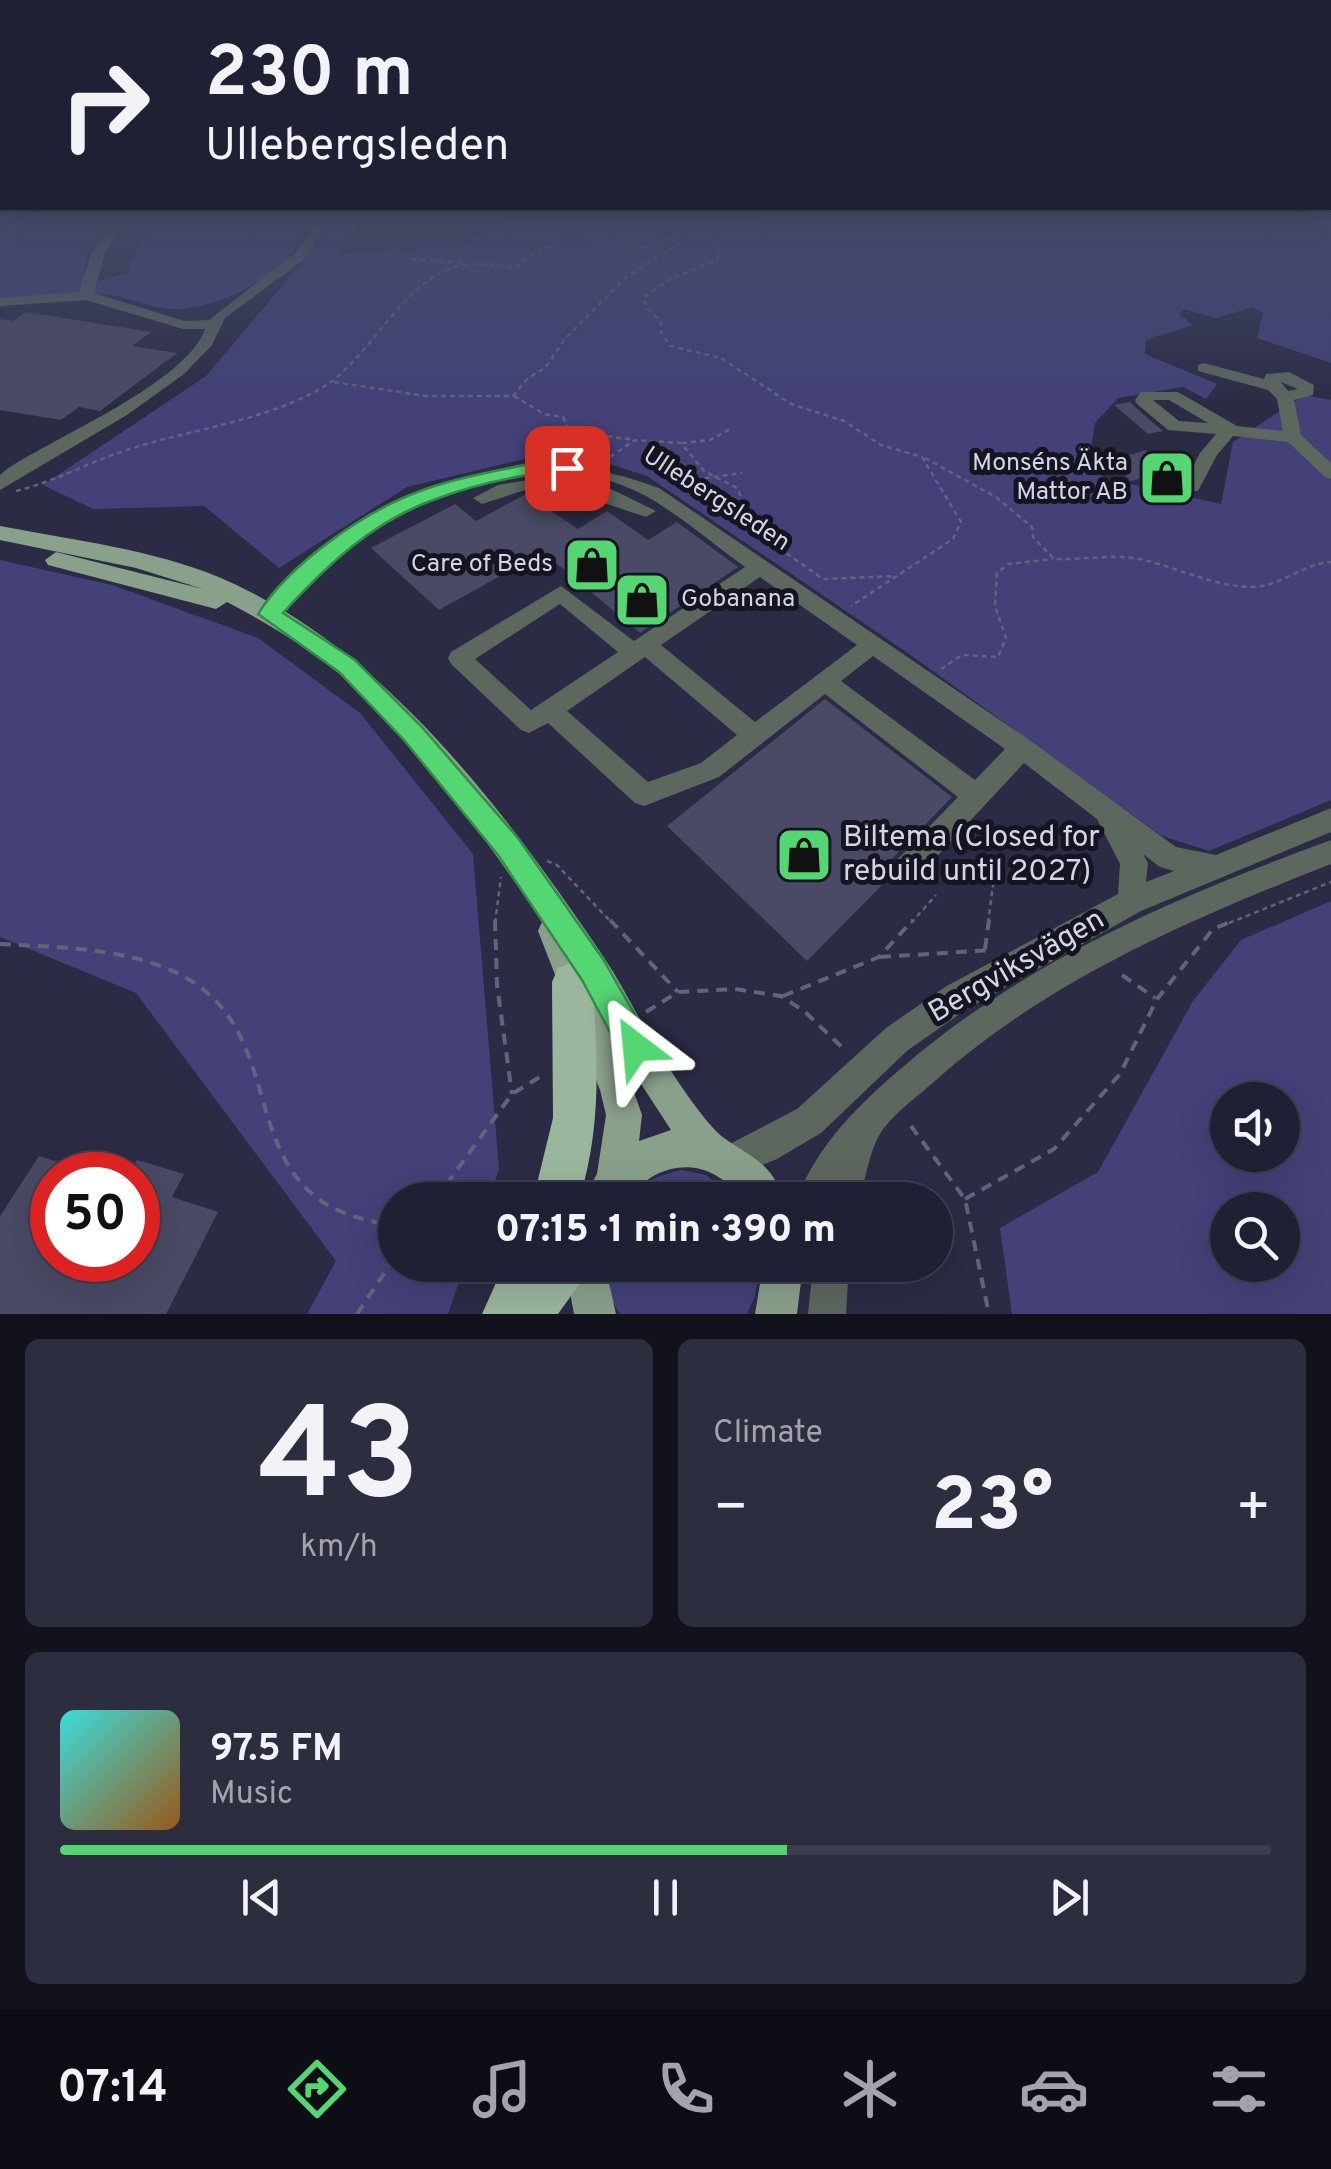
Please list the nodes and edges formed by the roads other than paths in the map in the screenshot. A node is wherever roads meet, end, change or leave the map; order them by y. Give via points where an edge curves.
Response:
1 (89, 284) edge
2 (263, 284) edge
3 (86, 296) junction
4 (0, 302) edge
5 (212, 324) junction
6 (1204, 368) dead end
7 (1293, 437) junction
8 (1331, 473) edge
9 (585, 477) junction
10 (1191, 487) dead end
11 (7, 488) edge
12 (482, 498) dead end
13 (0, 533) edge
14 (0, 543) edge
15 (761, 566) junction
16 (269, 614) junction
17 (872, 645) junction
18 (640, 648) junction
19 (826, 682) junction
20 (550, 710) junction
21 (753, 734) junction
22 (1022, 748) junction
23 (976, 796) junction
24 (1104, 807) junction
25 (1331, 820) edge
26 (1331, 852) edge
27 (1213, 866) junction
28 (905, 870) dead end
29 (543, 902) junction
30 (1132, 902) junction
31 (572, 982) junction
32 (870, 1117) junction
33 (720, 1155) junction
34 (562, 1182) edge
35 (610, 1182) edge
36 (615, 1182) edge
37 (755, 1182) edge
38 (820, 1182) edge
39 (848, 1182) edge
40 (522, 1282) edge
41 (551, 1282) edge
42 (588, 1282) edge
43 (830, 1282) edge
44 (507, 1314) edge
45 (527, 1314) edge
46 (595, 1314) edge
47 (827, 1314) edge

1 - 3 street
2 - 5 street
3 - 4 street
3 - 5 street via 184,325
5 - 11 street via 207,342 170,376 21,468
6 - 7 street via 1279,392
7 - 8 street
7 - 10 street via 1231,430
9 - 12 street via 512,484
9 - 15 street, Ullebergsleden via 624,478 649,502
9 - 16 street, Ullebergsleden via 543,466 428,494 320,560
13 - 16 main road via 186,575
14 - 16 main road
15 - 17 street, Ullebergsleden
15 - 18 street
16 - 29 main road via 347,666 413,733 508,847
17 - 19 street
17 - 22 street, Ullebergsleden
18 - 20 street
18 - 20 street via 561,593 458,658 529,723
18 - 21 street
19 - 21 street
19 - 23 street
20 - 21 street via 644,795 710,770
22 - 23 street
22 - 24 street, Ullebergsleden
23 - 28 street
24 - 27 street, Ullebergsleden via 1170,858
24 - 30 street via 1134,863
25 - 27 street, Bergviksvägen
26 - 32 street, Bergviksvägen via 1138,931 1011,1002
27 - 30 street, Bergviksvägen
29 - 31 main road
29 - 33 main road via 593,970 654,1075
30 - 33 street, Bergviksvägen via 956,998 898,1039 809,1121 766,1147
31 - 34 highway via 577,1115
31 - 35 main road via 621,1103 622,1140
32 - 38 street, Bergviksvägen
32 - 39 street, Bergviksvägen
33 - 36 main road via 683,1145 659,1149
33 - 37 main road
40 - 44 highway
41 - 45 highway
42 - 46 main road
43 - 47 street

